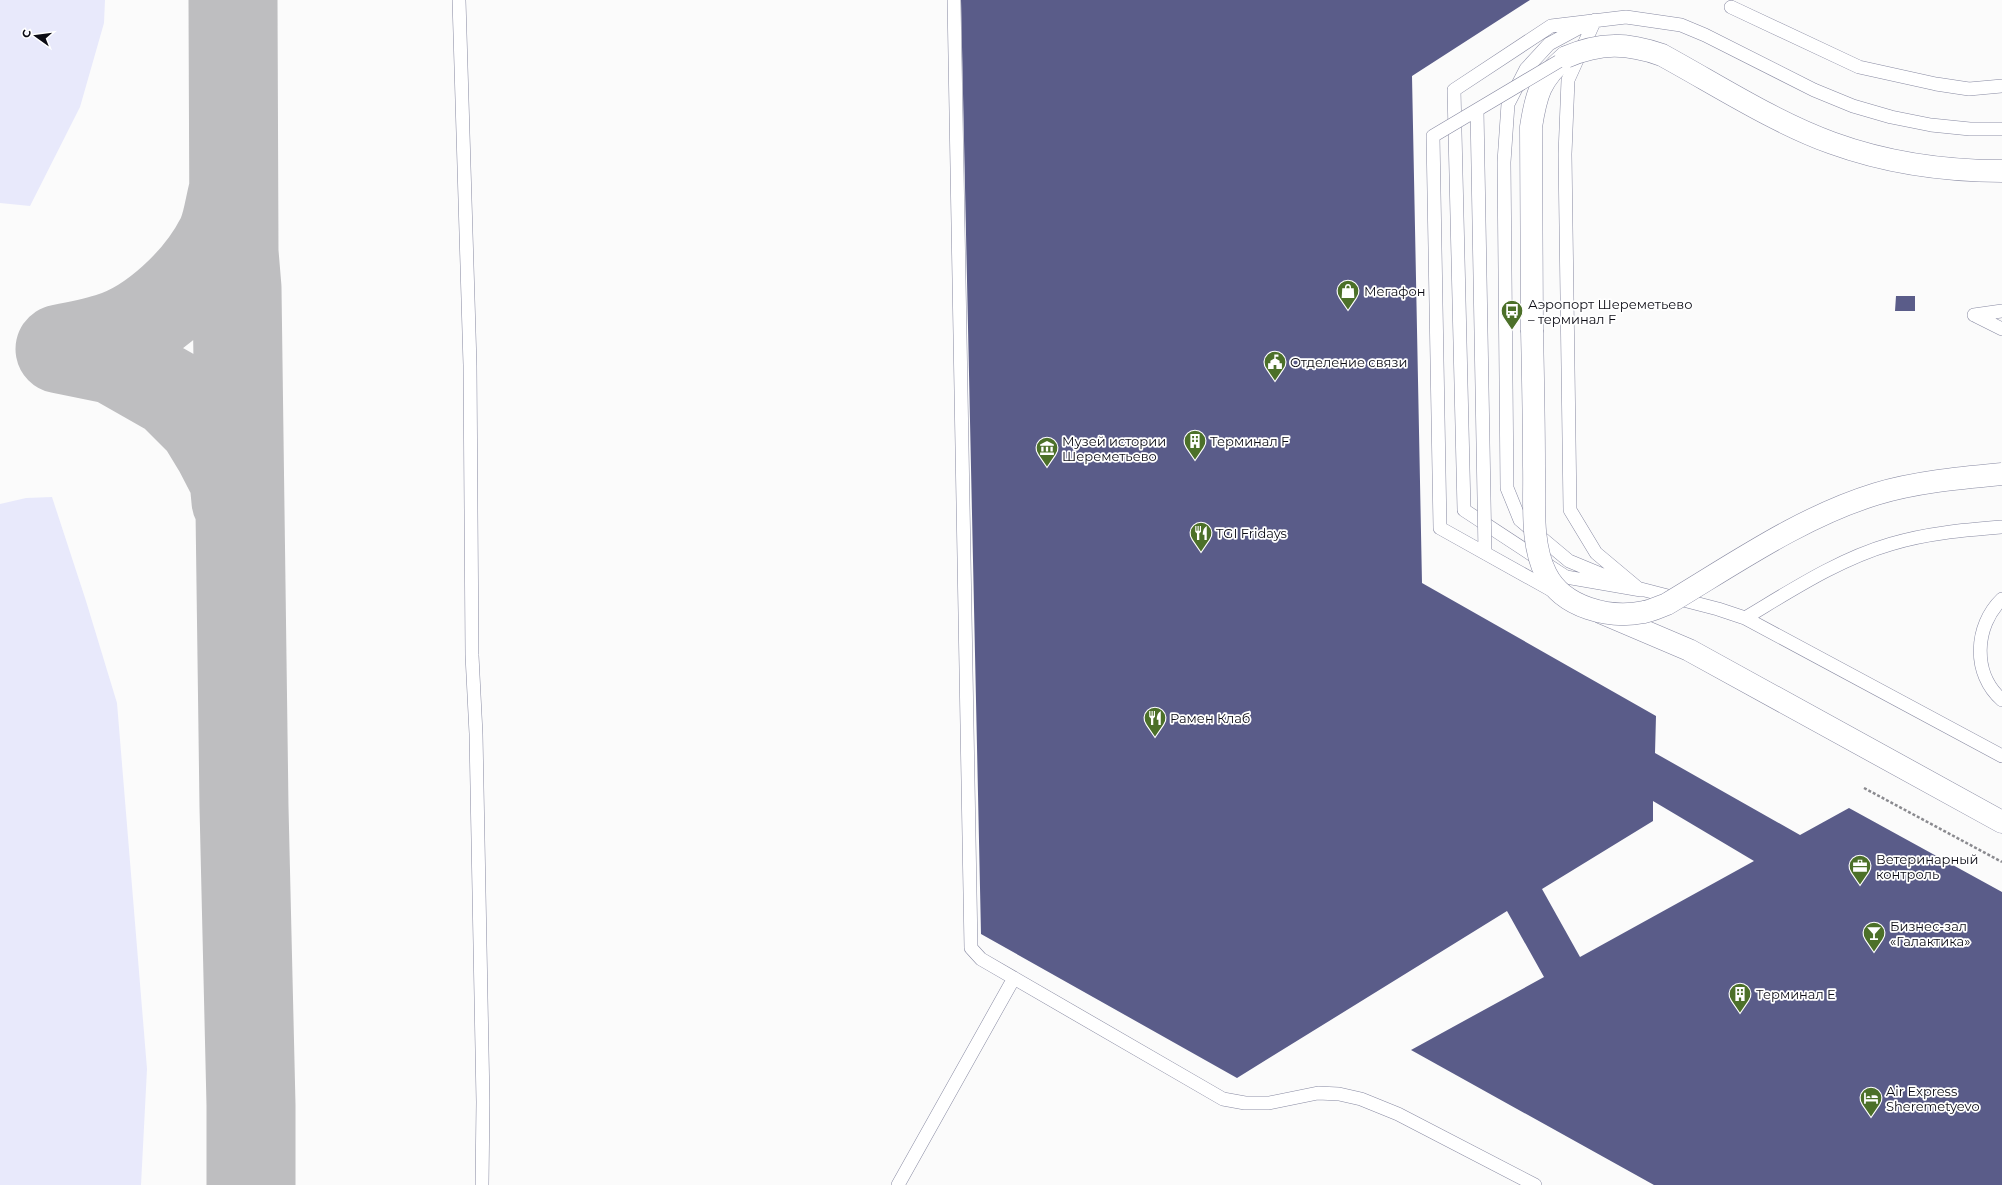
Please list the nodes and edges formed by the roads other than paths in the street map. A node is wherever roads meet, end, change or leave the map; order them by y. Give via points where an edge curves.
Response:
1 (459, 0) edge
2 (954, 0) edge
3 (1731, 7) dead end
4 (1595, 20) junction
5 (1566, 57) junction
6 (2002, 86) edge
7 (1477, 110) junction
8 (2002, 129) edge
9 (2002, 171) edge
10 (2002, 311) edge
11 (2002, 329) edge
12 (2002, 474) edge
13 (2002, 527) edge
14 (1485, 553) junction
15 (1641, 590) junction
16 (2002, 599) edge
17 (1582, 606) junction
18 (1745, 618) junction
19 (2002, 700) edge
20 (2002, 756) edge
21 (2002, 822) edge
22 (1014, 978) junction
23 (482, 1185) edge
24 (898, 1185) edge
25 (1535, 1185) edge

1 - 23 lane via 470,365 472,655 483,1102
2 - 22 lane via 971,937 972,948 981,959
3 - 6 lane via 1859,67 1969,89
4 - 8 lane via 1626,17 1680,25 1814,90 1853,106 1891,117 1939,125 1970,129
4 - 15 lane via 1568,80 1565,154 1570,510 1596,553
4 - 15 lane via 1549,44 1526,69 1508,104 1504,162 1507,488 1520,520 1569,561
4 - 15 lane via 1551,26 1454,90 1464,510 1566,577
5 - 7 lane, bridge
5 - 9 street, bridge via 1581,50 1600,46 1621,45 1643,49 1662,55 1786,122 1832,143 1882,158 1924,166 1967,171
5 - 17 street, bridge via 1551,70 1542,84 1531,127 1535,516 1540,558 1546,574 1553,586
7 - 14 lane, bridge
7 - 14 lane, bridge via 1433,136 1436,325 1440,528
10 - 11 lane via 1974,315
12 - 17 street, bridge via 1913,485 1876,494 1839,508 1806,522 1666,604 1645,612 1623,614
13 - 18 lane via 1930,536 1891,544 1829,569
14 - 17 lane, bridge
15 - 18 lane via 1718,608
16 - 19 lane via 1985,623 1980,649 1985,676
17 - 21 street, bridge via 1689,650
18 - 20 lane
22 - 24 lane
22 - 25 lane via 1222,1099 1245,1103 1269,1103 1318,1093 1361,1099 1398,1114

